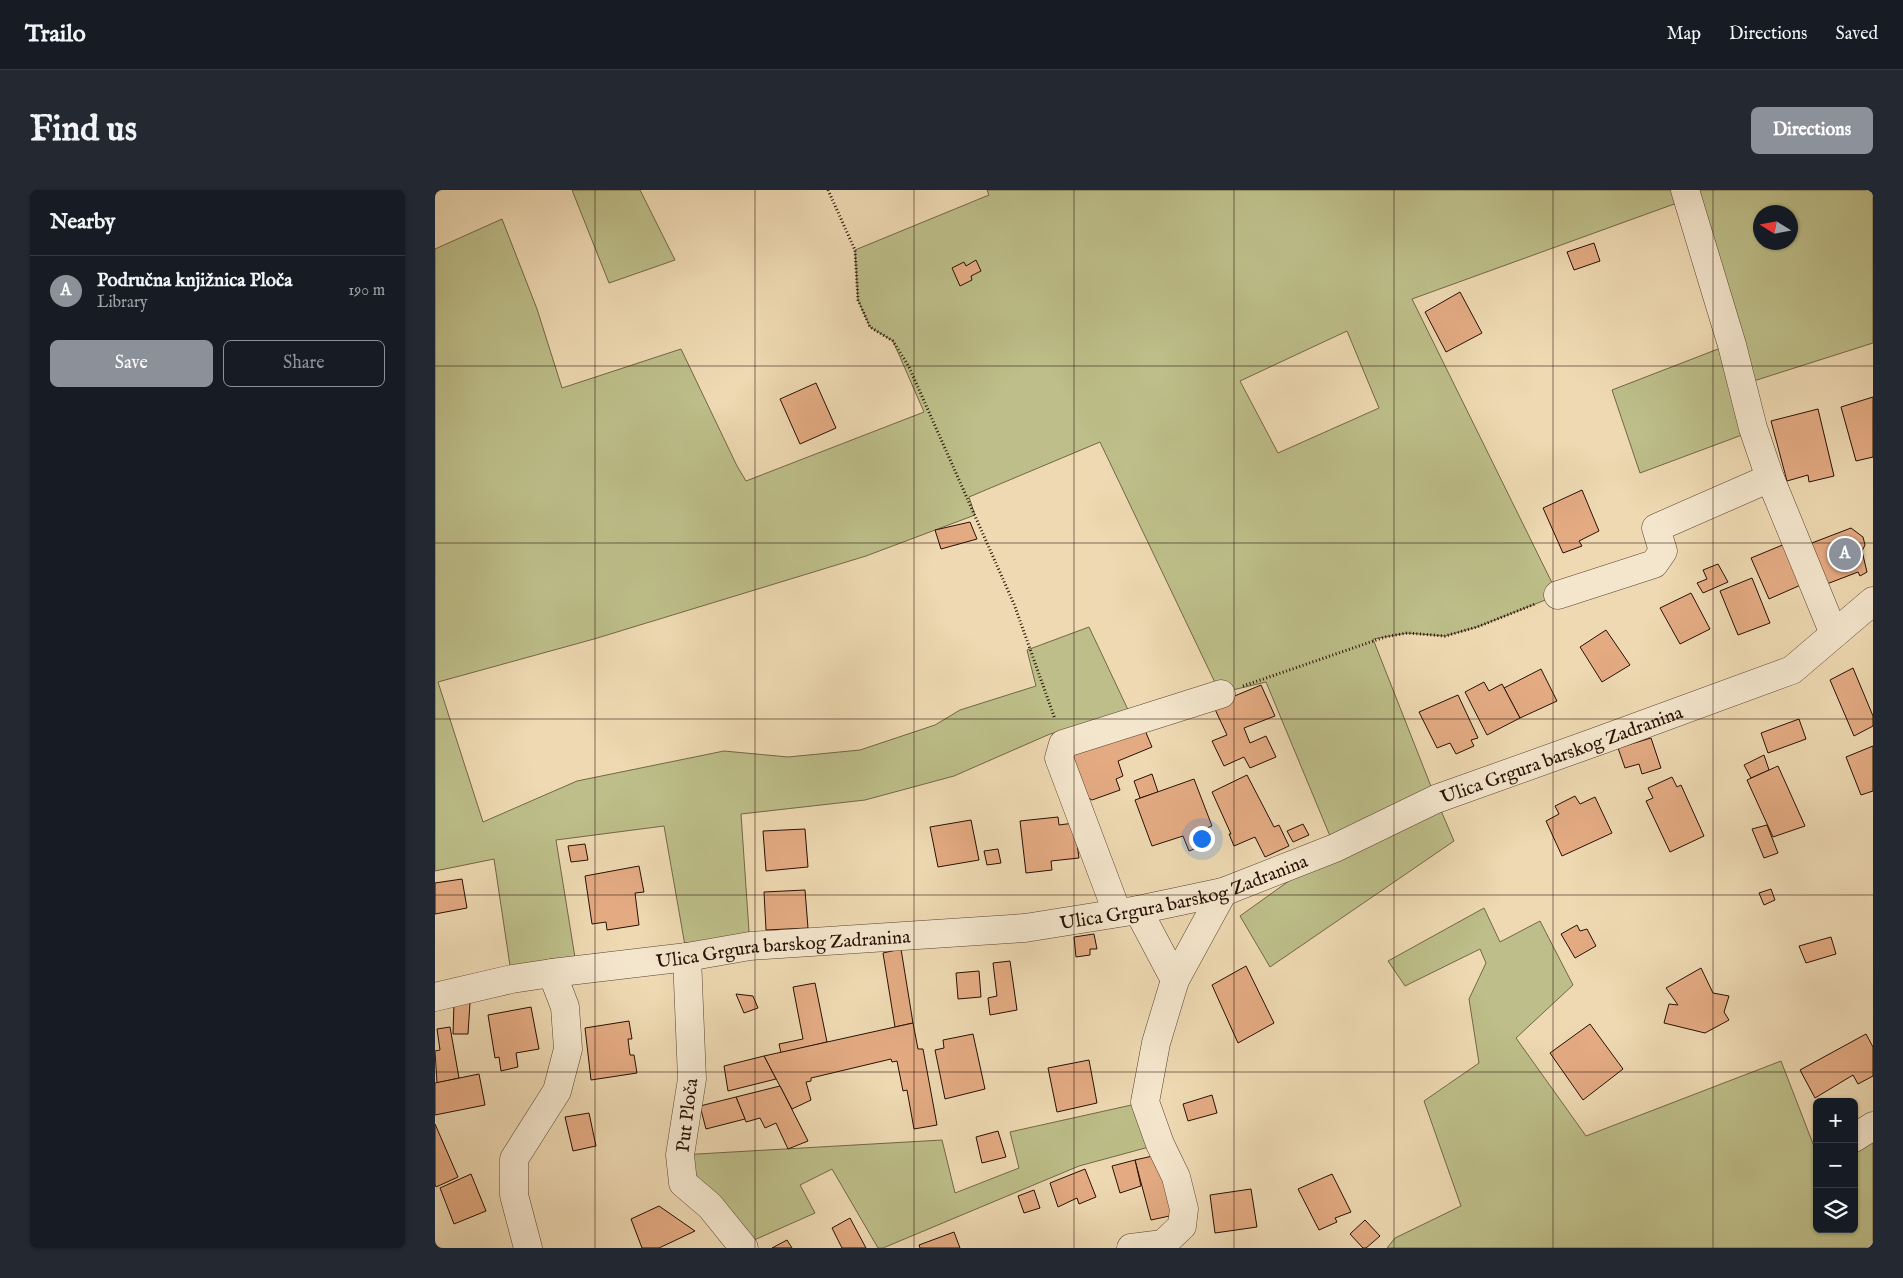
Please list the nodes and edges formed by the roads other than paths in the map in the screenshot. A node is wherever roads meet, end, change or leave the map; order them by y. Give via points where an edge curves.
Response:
1 (1685, 190) edge
2 (1770, 478) junction
3 (1558, 595) road end
4 (1873, 601) edge
5 (1834, 634) junction
6 (1221, 694) road end
7 (1223, 892) junction
8 (1127, 911) junction
9 (687, 957) junction
10 (552, 973) junction
11 (1175, 980) junction
12 (435, 997) edge
13 (1873, 1126) edge
14 (1858, 1135) edge
15 (528, 1248) edge
16 (744, 1248) edge
17 (1131, 1248) edge

1 - 2 street
2 - 3 street via 1656,528 1663,552 1653,564
2 - 5 street
4 - 5 street, Ulica Grgura barskog Zadranina
5 - 7 street, Ulica Grgura barskog Zadranina via 1793,670 1436,799 1335,848
6 - 8 street via 1063,744 1059,758
7 - 8 street, Ulica Grgura barskog Zadranina
7 - 11 street
8 - 9 street, Ulica Grgura barskog Zadranina via 1025,928 750,946
8 - 11 street
9 - 10 street, Ulica Grgura barskog Zadranina
9 - 16 street, Put Ploča via 692,1079 680,1155 683,1183 710,1206
10 - 12 street, Ulica Grgura barskog Zadranina
10 - 15 street via 565,1007 568,1049 557,1092 514,1159 514,1195
11 - 17 street via 1156,1043 1145,1102 1176,1176 1184,1209 1181,1226 1163,1244
13 - 14 street

